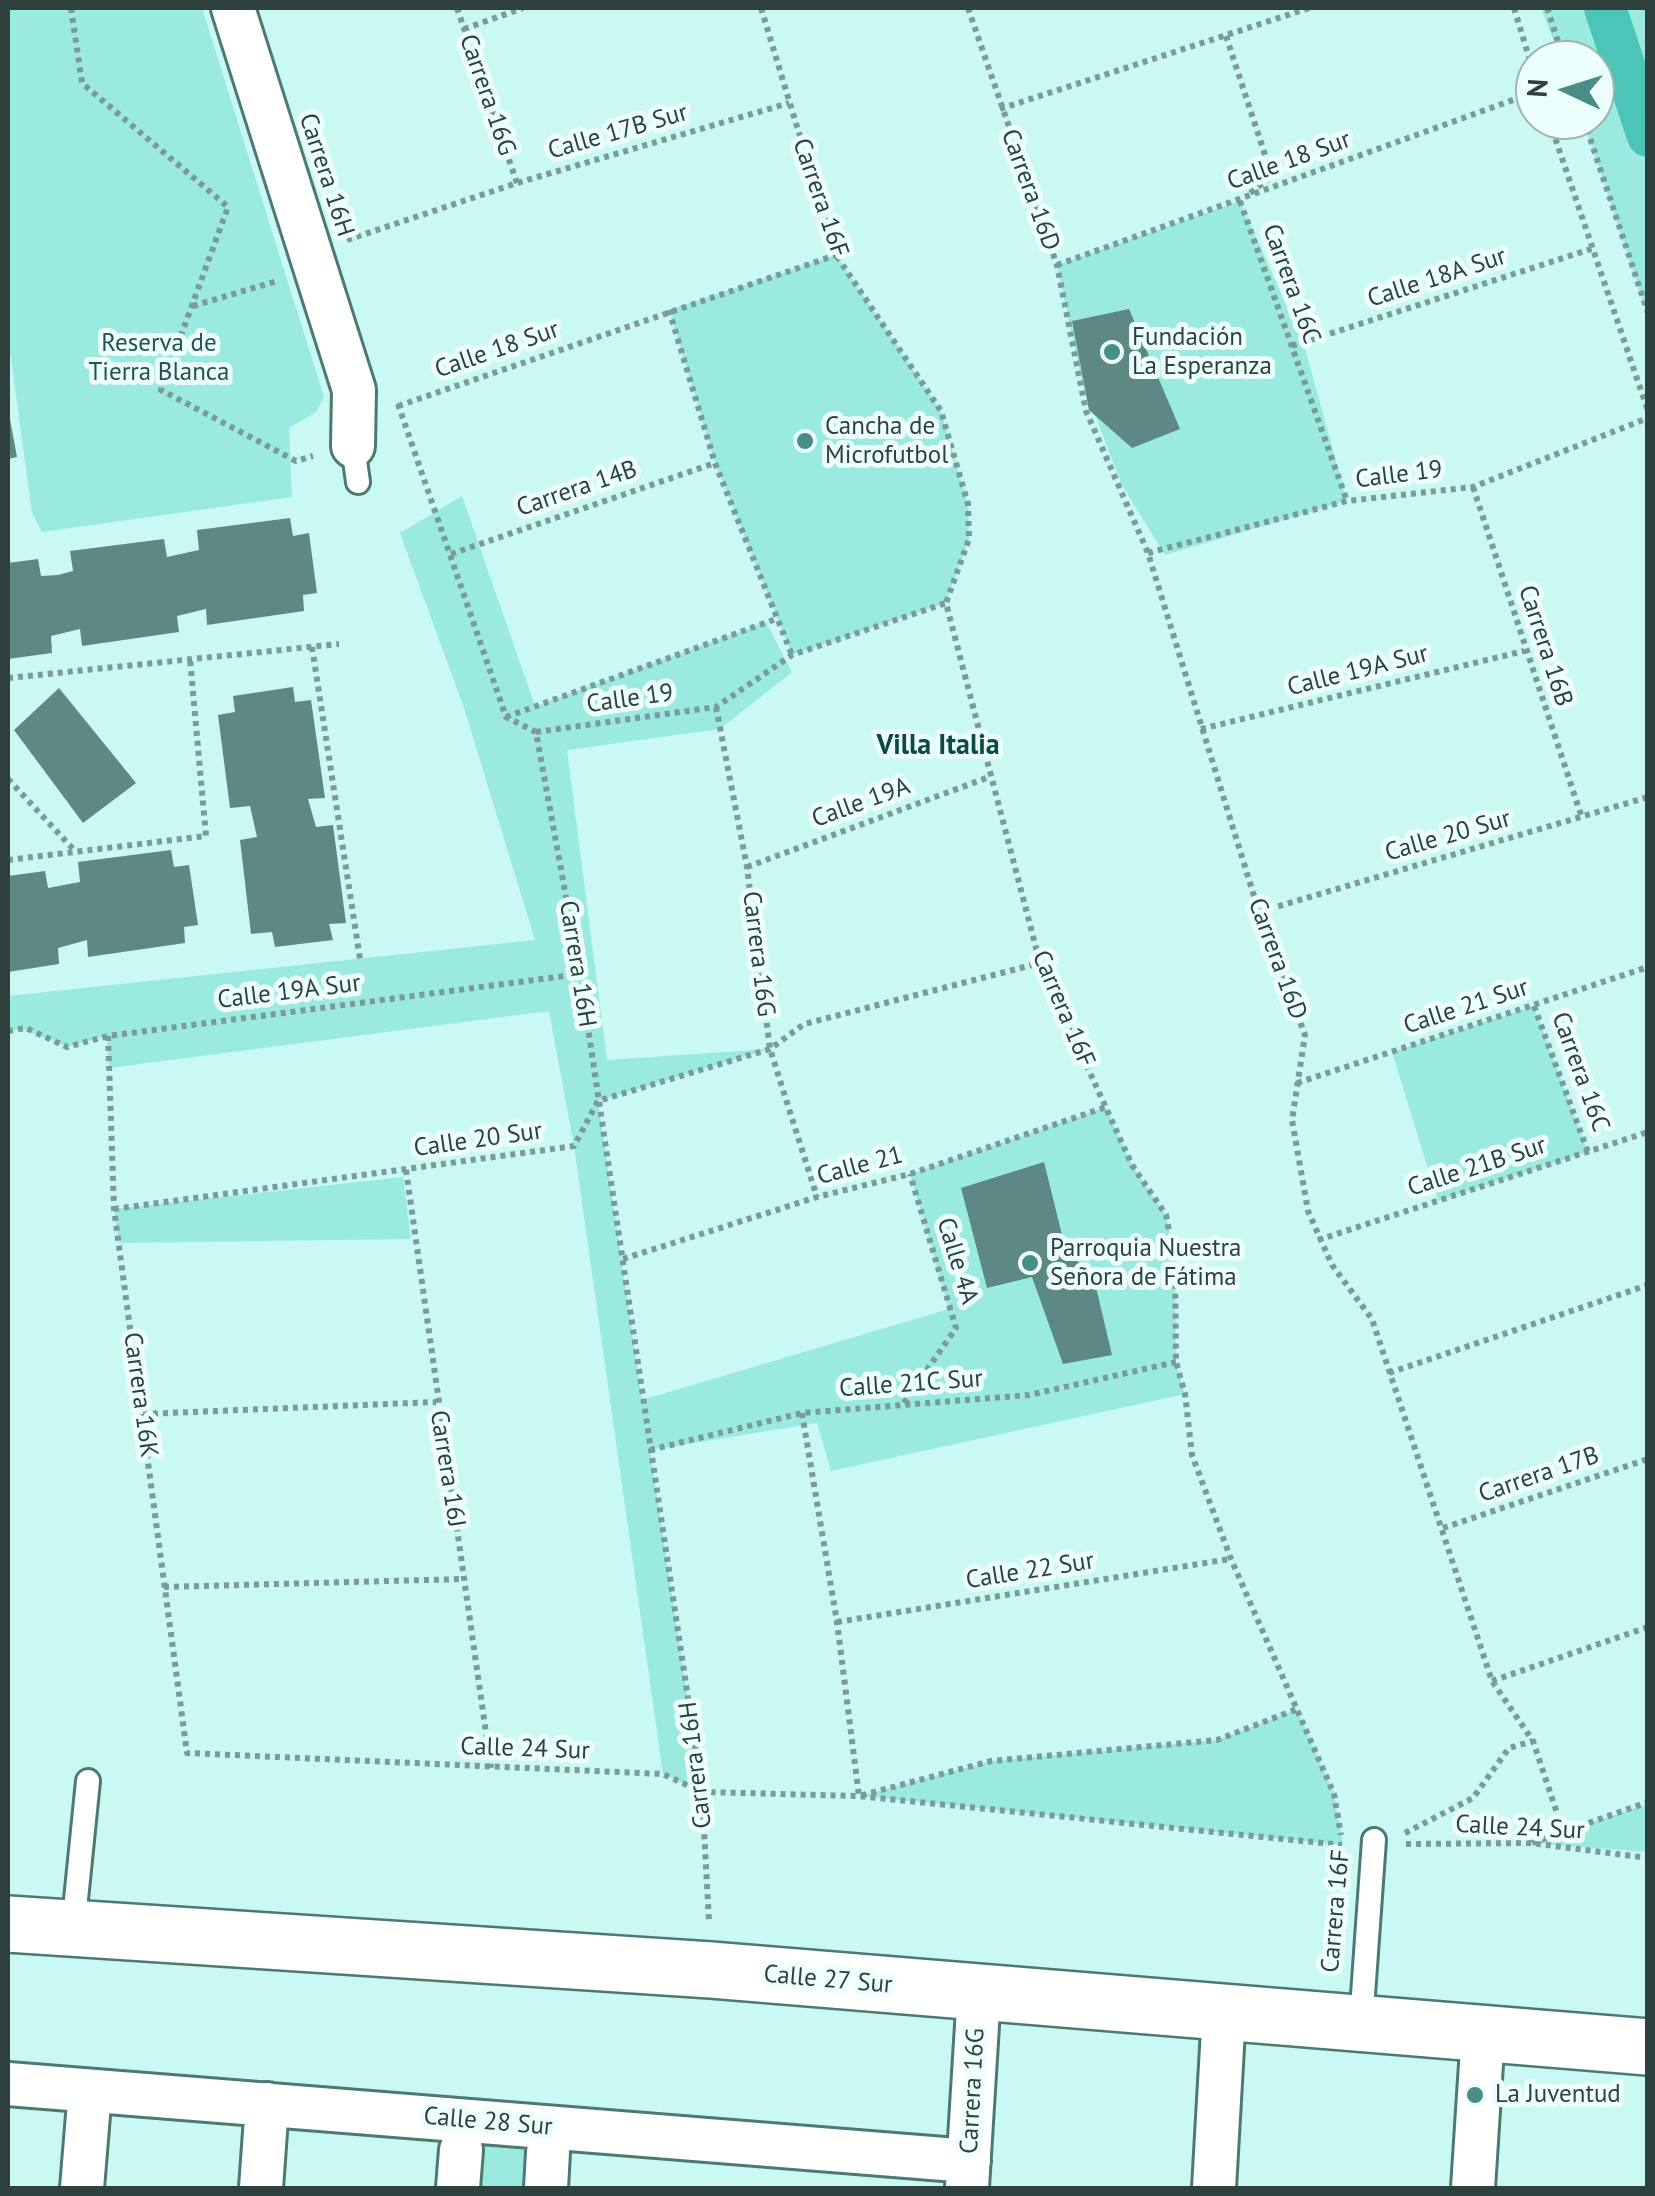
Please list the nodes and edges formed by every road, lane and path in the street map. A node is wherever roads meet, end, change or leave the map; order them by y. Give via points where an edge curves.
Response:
1 (71, 8) edge
2 (233, 8) edge
3 (456, 8) edge
4 (522, 8) edge
5 (761, 8) edge
6 (968, 8) edge
7 (1309, 8) edge
8 (1514, 8) edge
9 (1547, 8) edge
10 (464, 28) junction
11 (1226, 36) junction
12 (1524, 40) edge
13 (1557, 40) edge
14 (1515, 99) edge
15 (789, 102) junction
16 (1000, 109) junction
17 (1557, 140) edge
18 (1591, 140) edge
19 (517, 182) junction
20 (1240, 200) junction
21 (340, 222) dead end
22 (346, 240) junction
23 (1594, 248) junction
24 (836, 255) junction
25 (352, 258) dead end
26 (1056, 265) junction
27 (278, 281) dead end
28 (192, 306) junction
29 (670, 310) junction
30 (1648, 312) edge
31 (1292, 346) junction
32 (392, 387) dead end
33 (398, 406) junction
34 (1648, 414) edge
35 (715, 462) junction
36 (356, 464) joint
37 (1474, 486) junction
38 (1347, 501) junction
39 (1148, 553) junction
40 (451, 554) junction
41 (946, 604) junction
42 (776, 619) junction
43 (339, 644) dead end
44 (312, 646) junction
45 (1524, 651) junction
46 (792, 655) junction
47 (190, 660) junction
48 (8, 678) edge
49 (716, 706) junction
50 (506, 717) junction
51 (1201, 730) junction
52 (536, 732) junction
53 (989, 777) junction
54 (8, 779) edge
55 (1648, 798) edge
56 (1582, 818) junction
57 (75, 852) junction
58 (8, 860) edge
59 (746, 867) junction
60 (1258, 912) junction
61 (360, 959) dead end
62 (1040, 963) junction
63 (1648, 967) edge
64 (580, 974) junction
65 (1534, 1006) junction
66 (8, 1031) edge
67 (108, 1036) junction
68 (770, 1048) junction
69 (1297, 1083) junction
70 (598, 1101) junction
71 (1106, 1108) junction
72 (1648, 1132) edge
73 (1588, 1152) junction
74 (406, 1170) junction
75 (910, 1174) junction
76 (817, 1198) junction
77 (114, 1208) junction
78 (1318, 1240) junction
79 (623, 1260) junction
80 (1648, 1284) edge
81 (1176, 1362) junction
82 (1389, 1372) junction
83 (436, 1402) junction
84 (903, 1404) junction
85 (802, 1412) junction
86 (142, 1414) junction
87 (650, 1450) junction
88 (1648, 1460) edge
89 (1443, 1528) junction
90 (1230, 1559) junction
91 (463, 1579) junction
92 (164, 1587) junction
93 (837, 1622) junction
94 (1648, 1628) edge
95 (1492, 1680) junction
96 (1297, 1709) junction
97 (1533, 1741) junction
98 (186, 1753) joint
99 (491, 1768) junction
100 (88, 1780) dead end
101 (702, 1792) junction
102 (859, 1796) junction
103 (1648, 1802) edge
104 (1563, 1831) junction
105 (1398, 1838) dead end
106 (1382, 1842) joint
107 (1531, 1844) junction
108 (1343, 1845) junction
109 (1648, 1858) edge
110 (1341, 1864) dead end
111 (8, 1924) edge
112 (73, 1929) junction
113 (711, 1970) junction
114 (978, 1992) junction
115 (1224, 2012) junction
116 (1361, 2024) junction
117 (1483, 2033) junction
118 (1648, 2047) edge
119 (8, 2084) edge
120 (90, 2090) junction
121 (267, 2104) junction
122 (968, 2175) edge
123 (82, 2188) edge
124 (261, 2188) edge
125 (1214, 2188) edge
126 (1473, 2188) edge

1 - 28 path via 82,83 228,207
2 - 36 street, Carrera 16H via 354,390
3 - 10 path, Carrera 16G
4 - 10 path
5 - 15 path, Carrera 16F
6 - 16 path, Carrera 16D
7 - 11 path
8 - 12 path
9 - 13 path
10 - 19 path, Carrera 16G
11 - 16 path
11 - 20 path, Carrera 16C via 1272,176
14 - 20 path, Calle 18 Sur
15 - 19 path, Calle 17B Sur
15 - 24 path, Carrera 16F
16 - 26 path, Carrera 16D
17 - 23 path
18 - 30 path
19 - 22 path, Calle 17B Sur
20 - 26 path, Calle 18 Sur
20 - 31 path, Carrera 16C
21 - 22 path, Carrera 16H
22 - 25 path, Carrera 16H
23 - 31 path, Calle 18A Sur
23 - 34 path
24 - 29 path, Calle 18 Sur
24 - 41 path, Carrera 16F via 941,411 968,504 969,539
26 - 39 path, Carrera 16D via 1086,411
27 - 28 path
28 - 36 path via 161,390 296,461
29 - 33 path, Calle 18 Sur
29 - 35 path
31 - 38 path, Carrera 16C
32 - 33 path
33 - 40 path
34 - 37 path, Calle 19
35 - 40 path, Carrera 14B
35 - 42 path
37 - 38 path, Calle 19
37 - 45 path, Carrera 16B
38 - 39 path, Calle 19
39 - 51 path, Carrera 16D
40 - 50 path
41 - 46 path, Calle 19
41 - 53 path, Carrera 16F
42 - 46 path
42 - 50 path
43 - 44 path
44 - 47 path
44 - 61 path
45 - 51 path, Calle 19A Sur
45 - 56 path, Carrera 16B
46 - 49 path, Calle 19
47 - 48 path
47 - 57 path via 206,836
49 - 52 path, Calle 19
49 - 59 path, Carrera 16G
50 - 52 path
51 - 60 path, Carrera 16D
52 - 64 path, Carrera 16H
53 - 59 path, Calle 19A
53 - 62 path, Carrera 16F
54 - 57 path
55 - 56 path, Calle 20 Sur
56 - 60 path, Calle 20 Sur
57 - 58 path
59 - 68 path, Carrera 16G
60 - 69 path, Carrera 16D via 1304,1035
62 - 68 path via 804,1024
62 - 71 path, Carrera 16F
63 - 65 path, Calle 21 Sur
64 - 67 path, Calle 19A Sur
64 - 70 path, Carrera 16H
65 - 69 path, Calle 21 Sur
65 - 73 path, Carrera 16C
66 - 67 path, Calle 19A Sur via 26,1028 67,1046
67 - 77 path, Carrera 16K
68 - 70 path
68 - 76 path, Carrera 16G
69 - 78 path, Carrera 16D via 1292,1120
70 - 74 path, Calle 20 Sur via 574,1146
70 - 79 path, Carrera 16H
71 - 75 path, Calle 21
71 - 81 path, Carrera 16F via 1132,1165 1166,1215 1176,1262
72 - 73 path, Calle 21B Sur
73 - 78 path, Calle 21B Sur
74 - 77 path, Calle 20 Sur
74 - 83 path, Carrera 16J
75 - 76 path, Calle 21
75 - 84 path, Calle 4A via 956,1328
76 - 79 path, Calle 21
77 - 86 path, Carrera 16K
78 - 82 path, Carrera 16D via 1372,1320
79 - 87 path, Carrera 16H
80 - 82 path
81 - 84 path, Calle 21C Sur via 1029,1395
81 - 90 path, Carrera 16F via 1192,1455
82 - 89 path, Carrera 16D
83 - 86 path
83 - 91 path, Carrera 16J
84 - 85 path, Calle 21C Sur
85 - 87 path, Calle 21C Sur
85 - 93 path
86 - 92 path, Carrera 16K
87 - 101 path, Carrera 16H
88 - 89 path, Carrera 17B
89 - 95 path, Carrera 16D
90 - 93 path, Calle 22 Sur
90 - 96 path, Carrera 16F
91 - 92 path
91 - 99 path, Carrera 16J
92 - 98 path, Carrera 16K
93 - 102 path
94 - 95 path
95 - 97 path, Carrera 16D
96 - 102 path, Calle 24 Sur via 1217,1740 990,1761
96 - 108 path, Carrera 16F via 1334,1794
97 - 104 path, Carrera 16D
97 - 105 path via 1509,1748 1473,1798
98 - 99 path, Calle 24 Sur
99 - 101 path, Calle 24 Sur via 663,1774
100 - 112 lane
101 - 102 path, Calle 24 Sur
101 - 113 path, Carrera 16H
102 - 108 path, Calle 24 Sur
103 - 104 path
104 - 107 path
106 - 107 path, Calle 24 Sur
106 - 116 lane
107 - 109 path, Calle 24 Sur
108 - 110 path, Carrera 16F
111 - 112 street, Calle 27 Sur
112 - 113 street, Calle 27 Sur
113 - 114 street, Calle 27 Sur
114 - 115 street, Calle 27 Sur
114 - 122 street, Carrera 16G
115 - 116 street, Calle 27 Sur
115 - 125 street
116 - 117 street, Calle 27 Sur
117 - 118 street, Calle 27 Sur
117 - 126 street
119 - 120 street, Calle 28 Sur
120 - 121 street, Calle 28 Sur
120 - 123 street
121 - 122 street, Calle 28 Sur
121 - 124 street

